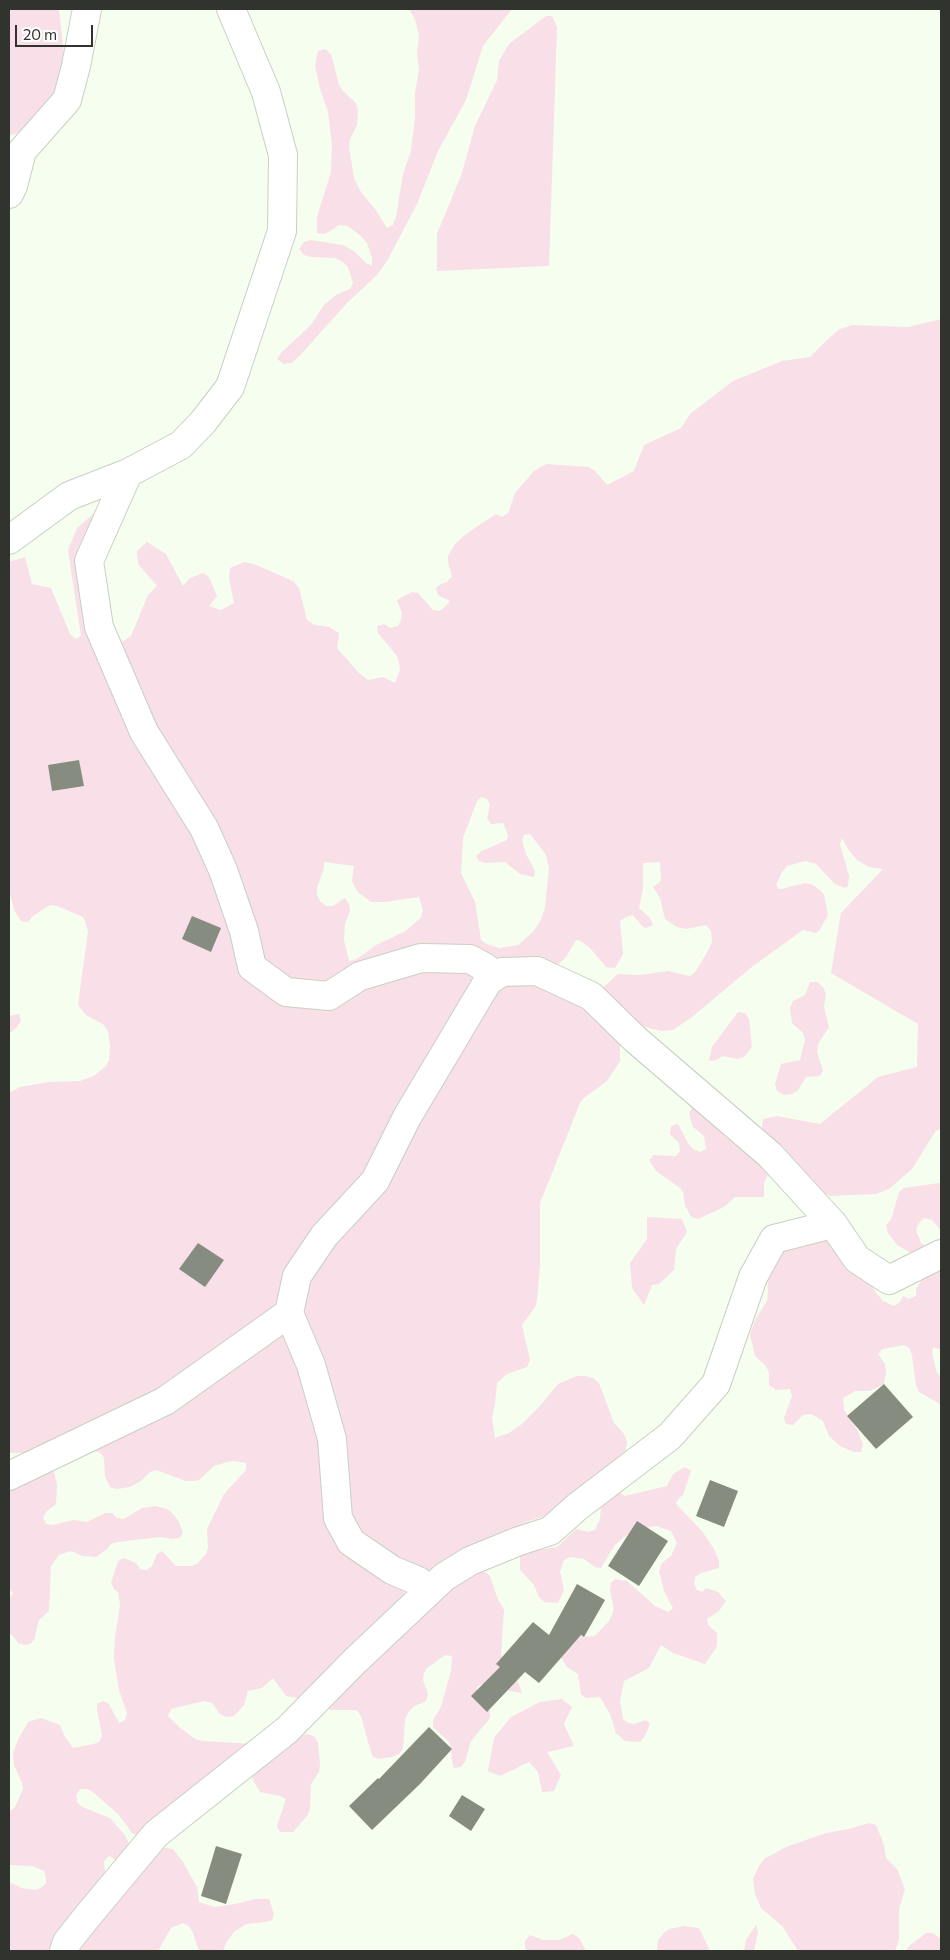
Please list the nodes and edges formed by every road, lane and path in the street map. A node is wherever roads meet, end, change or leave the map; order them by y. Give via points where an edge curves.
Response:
1 (87, 9) edge
2 (231, 9) edge
3 (9, 194) edge
4 (128, 473) junction
5 (9, 540) edge
6 (488, 981) junction
7 (833, 1224) junction
8 (941, 1254) edge
9 (289, 1313) junction
10 (9, 1476) edge
11 (430, 1589) junction
12 (64, 1951) edge

1 - 3 street via 67,100 22,151
2 - 4 street via 266,92 283,155 282,231 230,387 181,445
4 - 5 street via 69,496
4 - 6 street via 88,561 99,628 144,732 204,828 223,870 244,931 252,967 286,992 329,996 360,976 421,958 470,959 486,968
6 - 7 street via 502,972 537,971 591,996 635,1039 770,1155
6 - 9 street via 407,1117 375,1182 324,1236 297,1276
7 - 8 street via 857,1258 889,1280
7 - 11 street via 774,1239 753,1277 716,1384 670,1436 550,1531 470,1561
9 - 10 street via 165,1401
9 - 11 street via 311,1365 332,1439 338,1518 351,1542 392,1570
11 - 12 street via 287,1730 156,1834 67,1942

